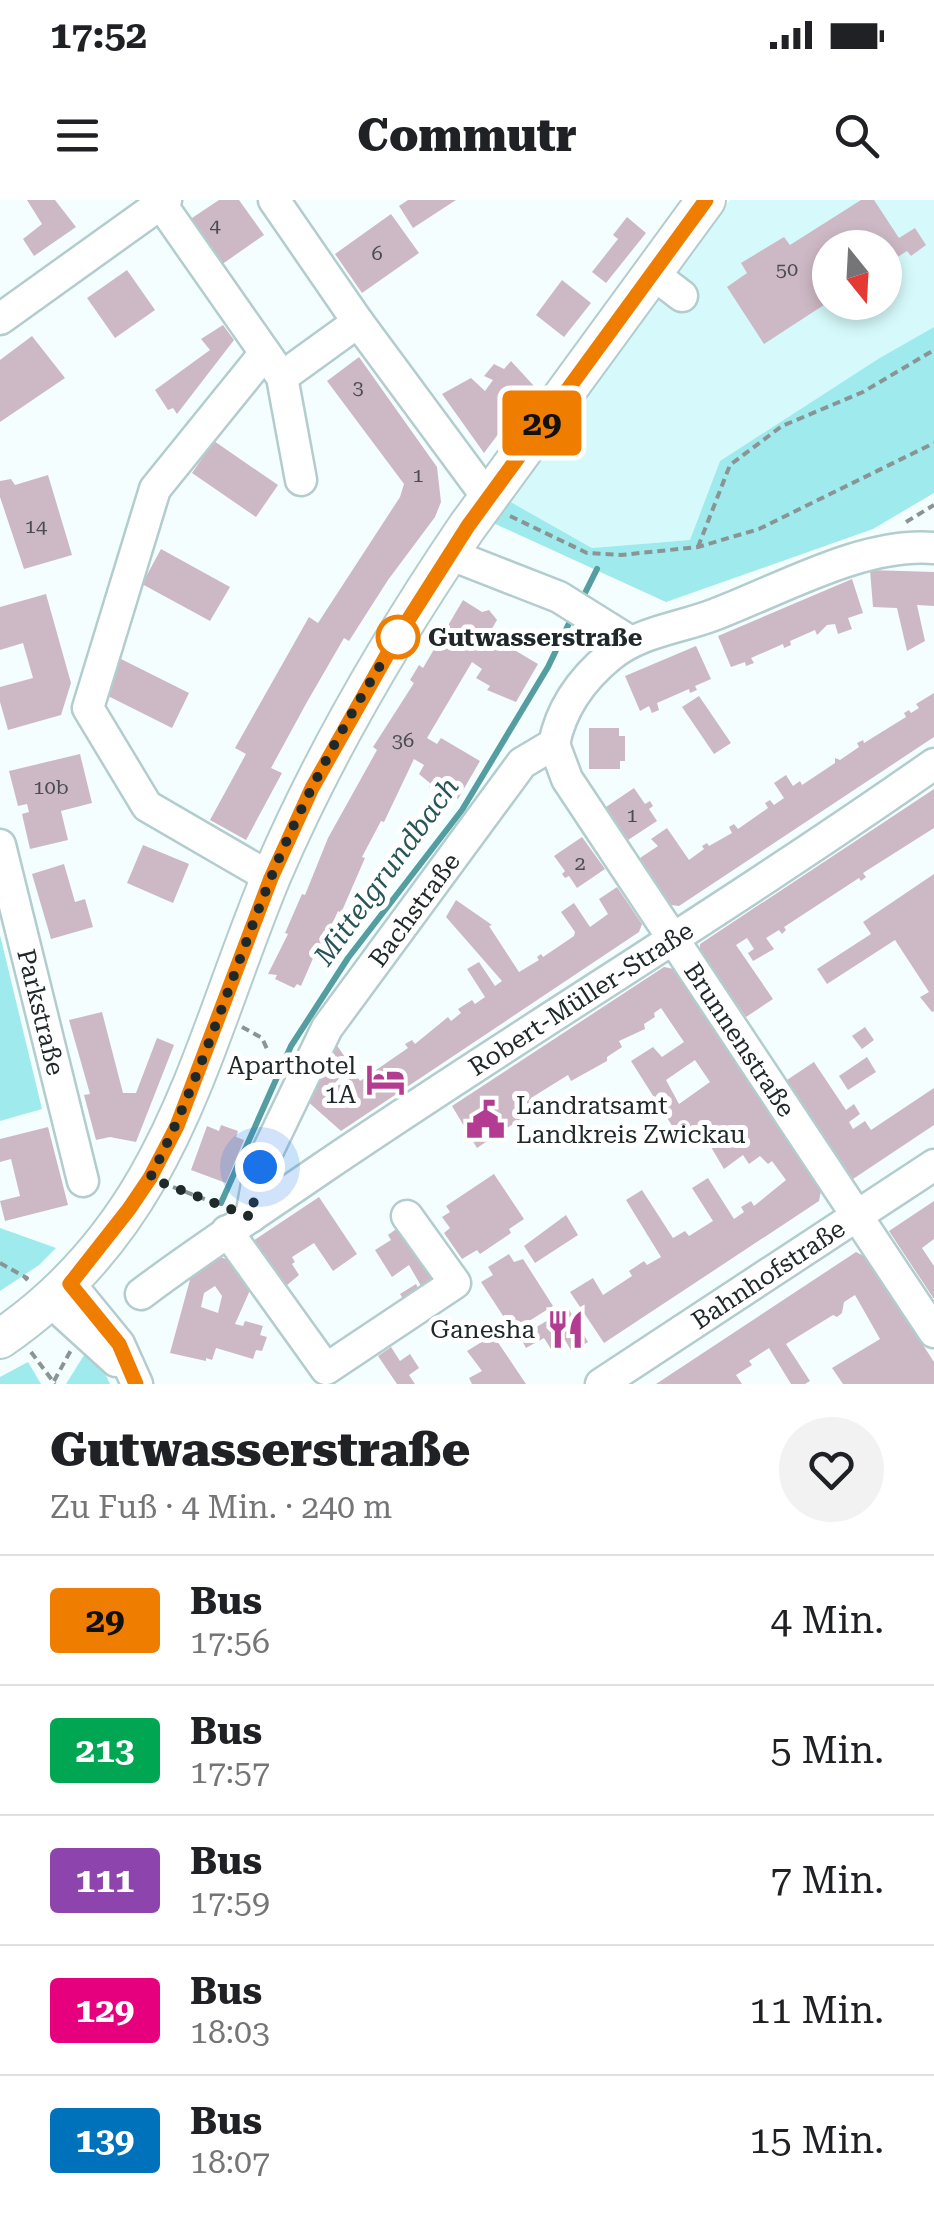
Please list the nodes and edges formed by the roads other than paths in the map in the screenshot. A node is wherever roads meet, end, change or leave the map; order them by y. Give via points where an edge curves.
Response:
1 (274, 200) edge
2 (164, 202) edge
3 (696, 204) edge
4 (652, 273) junction
5 (682, 296) dead end
6 (0, 319) edge
7 (358, 322) junction
8 (273, 365) junction
9 (301, 480) dead end
10 (488, 498) junction
11 (934, 548) edge
12 (448, 554) junction
13 (631, 642) junction
14 (554, 744) junction
15 (934, 764) edge
16 (0, 845) edge
17 (271, 878) junction
18 (674, 938) junction
19 (934, 1165) edge
20 (83, 1182) dead end
21 (407, 1216) dead end
22 (855, 1217) junction
23 (239, 1224) junction
24 (49, 1288) junction
25 (140, 1294) dead end
26 (934, 1332) edge
27 (7, 1335) edge
28 (134, 1377) edge
29 (601, 1384) edge

1 - 7 street
2 - 6 street
2 - 8 street
3 - 4 main road
4 - 5 street
4 - 10 main road
7 - 8 street
7 - 10 street
8 - 9 street
8 - 17 street via 155,489 88,708 147,806
10 - 12 main road
11 - 13 street via 884,550
12 - 13 street via 559,597
12 - 17 main road via 312,788
13 - 14 street via 572,697
14 - 18 street, Brunnenstraße via 567,778
14 - 23 street, Bachstraße via 522,763 327,1028 287,1059
15 - 18 street, Robert-Müller-Straße
16 - 20 street, Parkstraße
17 - 24 main road via 177,1126 150,1178
18 - 22 street, Brunnenstraße
18 - 23 street, Robert-Müller-Straße
19 - 22 street, Bahnhofstraße
21 - 23 street via 455,1284 326,1369
22 - 26 street, Brunnenstraße
22 - 29 street, Bahnhofstraße
23 - 25 street, Robert-Müller-Straße
24 - 27 main road
24 - 28 street via 119,1344

